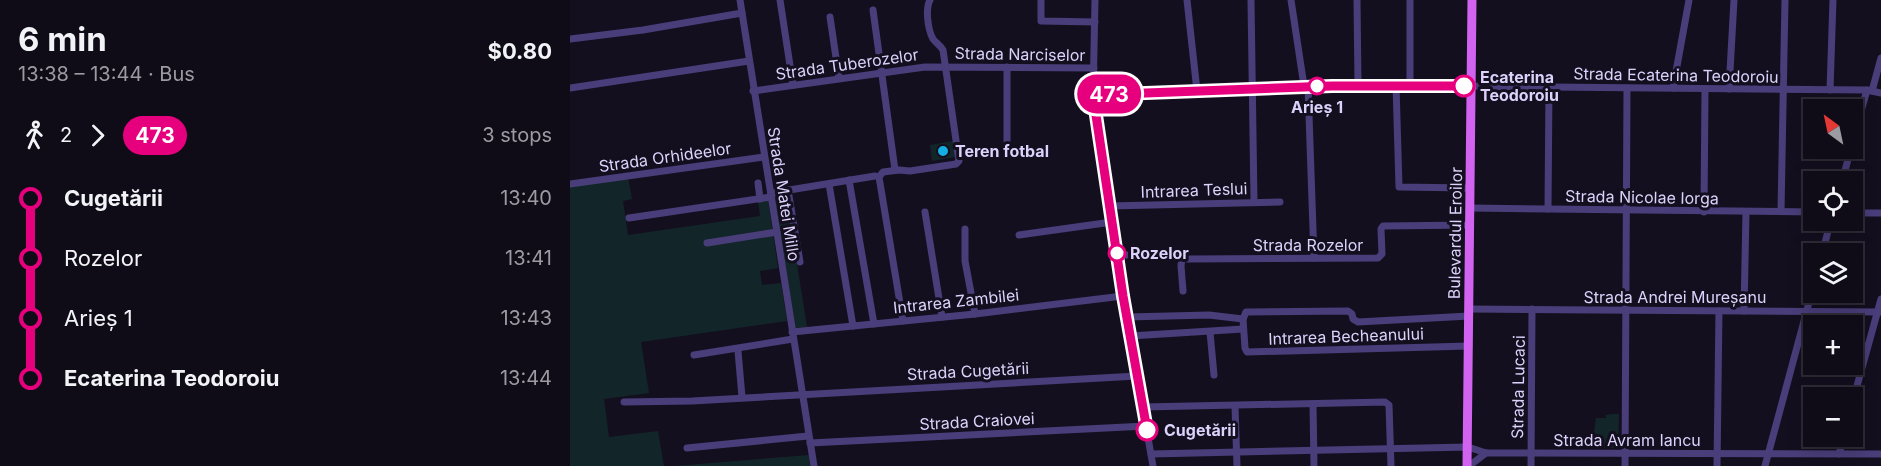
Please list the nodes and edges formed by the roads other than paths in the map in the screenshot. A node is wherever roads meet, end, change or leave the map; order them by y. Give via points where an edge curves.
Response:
1 (740, 0) edge
2 (780, 0) edge
3 (930, 0) edge
4 (1041, 0) edge
5 (1095, 0) edge
6 (1187, 0) edge
7 (1251, 0) edge
8 (1291, 0) edge
9 (1357, 0) edge
10 (1410, 0) edge
11 (1472, 0) edge
12 (1689, 0) edge
13 (1734, 0) edge
14 (1785, 0) edge
15 (1833, 0) edge
16 (873, 10) dead end
17 (742, 13) junction
18 (830, 17) dead end
19 (1095, 22) junction
20 (570, 39) edge
21 (1881, 58) edge
22 (749, 61) junction
23 (945, 66) junction
24 (1007, 66) junction
25 (1094, 68) junction
26 (881, 72) junction
27 (839, 78) junction
28 (793, 85) junction
29 (1358, 85) junction
30 (1396, 85) junction
31 (1410, 85) junction
32 (1306, 86) junction
33 (1472, 86) junction
34 (1549, 87) junction
35 (570, 88) edge
36 (1252, 88) junction
37 (1628, 88) junction
38 (1673, 88) junction
39 (1705, 89) junction
40 (1729, 89) junction
41 (1782, 89) junction
42 (1830, 90) junction
43 (1870, 90) junction
44 (1197, 91) junction
45 (753, 92) junction
46 (1881, 93) edge
47 (1093, 95) junction
48 (1863, 111) edge
49 (1007, 144) dead end
50 (764, 157) junction
51 (895, 170) junction
52 (877, 176) junction
53 (849, 180) junction
54 (758, 183) dead end
55 (570, 184) edge
56 (829, 184) junction
57 (1470, 188) junction
58 (788, 190) junction
59 (771, 195) junction
60 (760, 199) junction
61 (1254, 202) junction
62 (1280, 202) dead end
63 (1109, 206) junction
64 (1470, 208) junction
65 (1548, 209) junction
66 (1627, 210) junction
67 (1781, 211) junction
68 (925, 212) dead end
69 (1704, 212) junction
70 (1746, 212) junction
71 (1803, 212) edge
72 (1863, 213) edge
73 (1881, 213) edge
74 (629, 218) dead end
75 (1112, 222) junction
76 (1470, 225) junction
77 (965, 229) dead end
78 (777, 232) junction
79 (1019, 235) dead end
80 (707, 243) dead end
81 (1117, 255) junction
82 (1182, 257) junction
83 (1314, 258) junction
84 (800, 262) dead end
85 (972, 271) dead end
86 (1183, 291) dead end
87 (1123, 296) junction
88 (1881, 299) edge
89 (1808, 303) edge
90 (1532, 309) junction
91 (1627, 310) junction
92 (1719, 311) junction
93 (1744, 311) junction
94 (1806, 311) junction
95 (1879, 312) edge
96 (1469, 313) junction
97 (977, 314) junction
98 (942, 317) junction
99 (1127, 317) junction
100 (1243, 319) junction
101 (903, 321) junction
102 (874, 324) junction
103 (853, 326) junction
104 (1243, 329) junction
105 (1210, 332) junction
106 (792, 335) junction
107 (1130, 336) junction
108 (1469, 346) junction
109 (738, 351) dead end
110 (694, 355) dead end
111 (1214, 375) dead end
112 (1137, 376) junction
113 (1857, 387) edge
114 (801, 393) junction
115 (742, 397) junction
116 (624, 402) dead end
117 (1313, 404) junction
118 (1235, 406) junction
119 (1143, 407) junction
120 (1146, 426) junction
121 (809, 440) junction
122 (1468, 447) junction
123 (1841, 447) edge
124 (687, 448) dead end
125 (1390, 448) junction
126 (1314, 450) junction
127 (1236, 452) junction
128 (1486, 453) junction
129 (1531, 453) junction
130 (1151, 454) junction
131 (1625, 454) junction
132 (1768, 454) junction
133 (1839, 454) junction
134 (1881, 454) edge
135 (1717, 455) junction
136 (814, 466) edge
137 (1153, 466) edge
138 (1237, 466) edge
139 (1314, 466) edge
140 (1391, 466) edge
141 (1468, 466) edge
142 (1531, 466) edge
143 (1625, 466) edge
144 (1717, 466) edge
145 (1765, 466) edge

1 - 17 street, Strada Matei Millo
2 - 28 street
3 - 23 street via 930,31 943,50
4 - 19 street via 1041,21
5 - 19 street
6 - 44 street
7 - 36 street
8 - 32 street
9 - 29 street
10 - 31 street
11 - 33 main road, Bulevardul Eroilor
12 - 38 street
13 - 40 street
14 - 41 street
15 - 42 street
16 - 26 street
17 - 20 street
17 - 22 street, Strada Matei Millo
18 - 27 street
19 - 25 street
21 - 43 street
22 - 35 street
22 - 45 street, Strada Matei Millo
23 - 24 street, Strada Narciselor
23 - 26 street, Strada Tuberozelor
23 - 51 street via 959,158 956,164
24 - 25 street, Strada Narciselor
24 - 49 street
25 - 47 street
26 - 27 street, Strada Tuberozelor
26 - 51 street
27 - 28 street, Strada Tuberozelor
28 - 45 street, Strada Tuberozelor
29 - 30 street, Strada Ecaterina Teodoroiu
29 - 32 street, Strada Ecaterina Teodoroiu
30 - 31 street, Strada Ecaterina Teodoroiu
30 - 57 street via 1399,187
31 - 33 street, Strada Ecaterina Teodoroiu
32 - 36 street, Strada Ecaterina Teodoroiu
32 - 83 street
33 - 34 street, Strada Ecaterina Teodoroiu
33 - 57 main road, Bulevardul Eroilor
34 - 37 street, Strada Ecaterina Teodoroiu
34 - 65 street
36 - 44 street, Strada Ecaterina Teodoroiu
36 - 61 street
37 - 38 street, Strada Ecaterina Teodoroiu
37 - 66 street
38 - 39 street, Strada Ecaterina Teodoroiu
39 - 40 street, Strada Ecaterina Teodoroiu
39 - 69 street
40 - 41 street, Strada Ecaterina Teodoroiu
41 - 42 street, Strada Ecaterina Teodoroiu
41 - 67 street
42 - 43 street, Strada Ecaterina Teodoroiu
43 - 46 street, Strada Ecaterina Teodoroiu
43 - 48 street
44 - 47 street, Strada Ecaterina Teodoroiu
45 - 50 street, Strada Matei Millo
47 - 63 street
50 - 55 street, Strada Orhideelor
50 - 59 street, Strada Matei Millo
51 - 52 street
52 - 53 street
52 - 101 street
53 - 56 street
53 - 102 street
54 - 60 street
56 - 58 street
56 - 103 street
57 - 64 main road, Bulevardul Eroilor
58 - 59 street
58 - 84 street
59 - 60 street
59 - 78 street, Strada Matei Millo
60 - 74 street
61 - 62 street, Intrarea Teslui
61 - 63 street, Intrarea Teslui
63 - 75 street
64 - 65 street, Strada Nicolae Iorga
64 - 76 main road, Bulevardul Eroilor
65 - 66 street, Strada Nicolae Iorga
66 - 69 street, Strada Nicolae Iorga
66 - 91 street
67 - 70 street, Strada Nicolae Iorga
67 - 71 street, Strada Nicolae Iorga
68 - 98 street
69 - 70 street, Strada Nicolae Iorga
70 - 93 street
72 - 73 street
75 - 79 street
75 - 81 street
76 - 83 street, Strada Rozelor via 1383,226 1382,254 1378,258
76 - 96 main road, Bulevardul Eroilor
77 - 97 street via 965,261
78 - 80 street
78 - 106 street, Strada Matei Millo
81 - 82 street, Strada Rozelor
81 - 87 street
82 - 83 street, Strada Rozelor
82 - 86 street
85 - 97 street
87 - 97 street, Intrarea Zambilei
87 - 99 street
88 - 95 street
89 - 94 street
90 - 91 street, Strada Andrei Mureșanu
90 - 96 street, Strada Andrei Mureșanu
90 - 129 street, Strada Lucaci
91 - 92 street, Strada Andrei Mureșanu
91 - 131 street
92 - 93 street, Strada Andrei Mureșanu
92 - 135 street
93 - 94 street, Strada Andrei Mureșanu
94 - 95 street, Strada Andrei Mureșanu
94 - 132 street
95 - 113 street
96 - 100 street, Strada Andrei Mureșanu via 1358,322 1348,311 1246,312
96 - 108 main road, Bulevardul Eroilor
97 - 98 street, Intrarea Zambilei
98 - 101 street, Intrarea Zambilei
99 - 100 street via 1209,315
99 - 107 street
100 - 104 street, Intrarea Becheanului
101 - 102 street, Intrarea Zambilei
102 - 103 street, Intrarea Zambilei
103 - 106 street, Intrarea Zambilei
104 - 105 street, Intrarea Becheanului
104 - 108 street, Intrarea Becheanului via 1247,352
105 - 107 street, Intrarea Becheanului
105 - 111 street
106 - 110 street, Intrarea Zambilei
106 - 114 street, Strada Matei Millo
107 - 112 street
108 - 122 main road, Bulevardul Eroilor
109 - 115 street
112 - 114 street, Strada Cugetării
112 - 119 street
114 - 115 street
114 - 121 street, Strada Matei Millo
115 - 116 street
117 - 118 street
117 - 125 street via 1388,403
117 - 126 street
118 - 119 street
118 - 127 street
119 - 120 street
120 - 121 street, Strada Craiovei
120 - 130 street
121 - 124 street, Strada Craiovei
121 - 136 street, Strada Matei Millo
122 - 125 street
122 - 128 street, Strada Avram Iancu
122 - 141 main road, Bulevardul Eroilor
123 - 133 street
125 - 126 street
125 - 140 street
126 - 127 street
126 - 139 street
127 - 130 street
127 - 138 street
128 - 129 street, Strada Avram Iancu
128 - 141 street
129 - 131 street, Strada Avram Iancu
129 - 142 street, Strada Lucaci
130 - 137 street
131 - 135 street, Strada Avram Iancu
131 - 143 street
132 - 133 street, Strada Avram Iancu
132 - 135 street, Strada Avram Iancu
132 - 145 street
133 - 134 street, Strada Avram Iancu
135 - 144 street

